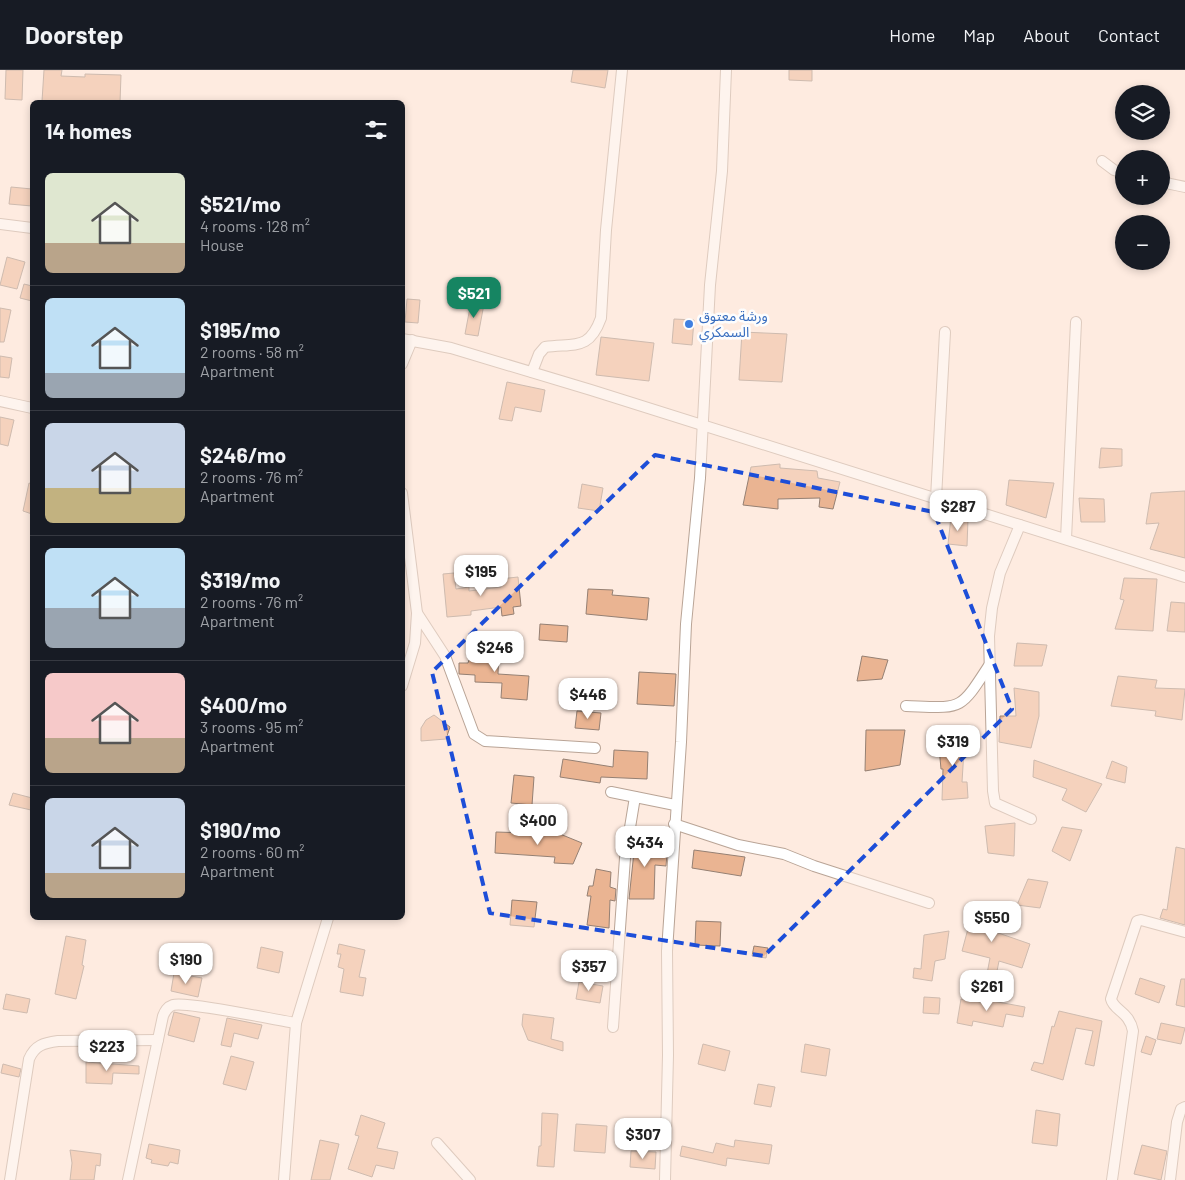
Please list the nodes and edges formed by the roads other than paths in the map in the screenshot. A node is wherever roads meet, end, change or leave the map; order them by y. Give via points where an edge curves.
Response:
1 (622, 70) edge
2 (726, 70) edge
3 (1102, 161) dead end
4 (1115, 170) edge
5 (1170, 184) edge
6 (1185, 187) edge
7 (0, 224) edge
8 (30, 228) edge
9 (1076, 322) dead end
10 (945, 332) dead end
11 (407, 340) edge
12 (532, 372) junction
13 (0, 401) edge
14 (30, 408) edge
15 (703, 424) junction
16 (936, 498) junction
17 (405, 517) edge
18 (1020, 524) junction
19 (1066, 539) junction
20 (1185, 576) edge
21 (417, 613) junction
22 (990, 664) junction
23 (406, 666) edge
24 (906, 706) dead end
25 (595, 748) dead end
26 (611, 792) dead end
27 (635, 797) junction
28 (676, 805) junction
29 (1031, 820) dead end
30 (674, 824) junction
31 (929, 903) dead end
32 (327, 920) edge
33 (1185, 932) edge
34 (296, 1023) junction
35 (613, 1027) dead end
36 (158, 1040) junction
37 (1185, 1107) edge
38 (437, 1143) dead end
39 (10, 1180) edge
40 (128, 1180) edge
41 (284, 1180) edge
42 (470, 1180) edge
43 (665, 1180) edge
44 (1112, 1180) edge
45 (1170, 1180) edge

1 - 12 street via 601,318 596,331 584,343 545,347
2 - 15 street via 722,171 710,285
3 - 4 street
5 - 6 street
7 - 8 street
9 - 19 street
10 - 16 street
11 - 12 street via 451,348
12 - 15 street
13 - 14 street
15 - 16 street
15 - 28 street via 686,624
16 - 18 street
17 - 21 street
18 - 19 street
18 - 22 street via 1000,573 992,608
19 - 20 street
21 - 23 street via 415,643
21 - 25 street via 445,656 474,734 485,741
22 - 24 street via 972,693 960,705 948,708
22 - 29 street via 995,803
26 - 27 street
27 - 28 street
27 - 35 street via 624,858
28 - 30 street
30 - 31 street via 738,845 784,854
30 - 43 street via 667,950
32 - 34 street
33 - 44 street via 1137,921 1111,999 1127,1014 1134,1031
34 - 36 street via 174,1004 163,1016
34 - 41 street
36 - 39 street via 58,1041 44,1043 34,1049 29,1059
36 - 40 street
37 - 45 street via 1181,1109 1177,1122
38 - 42 street

